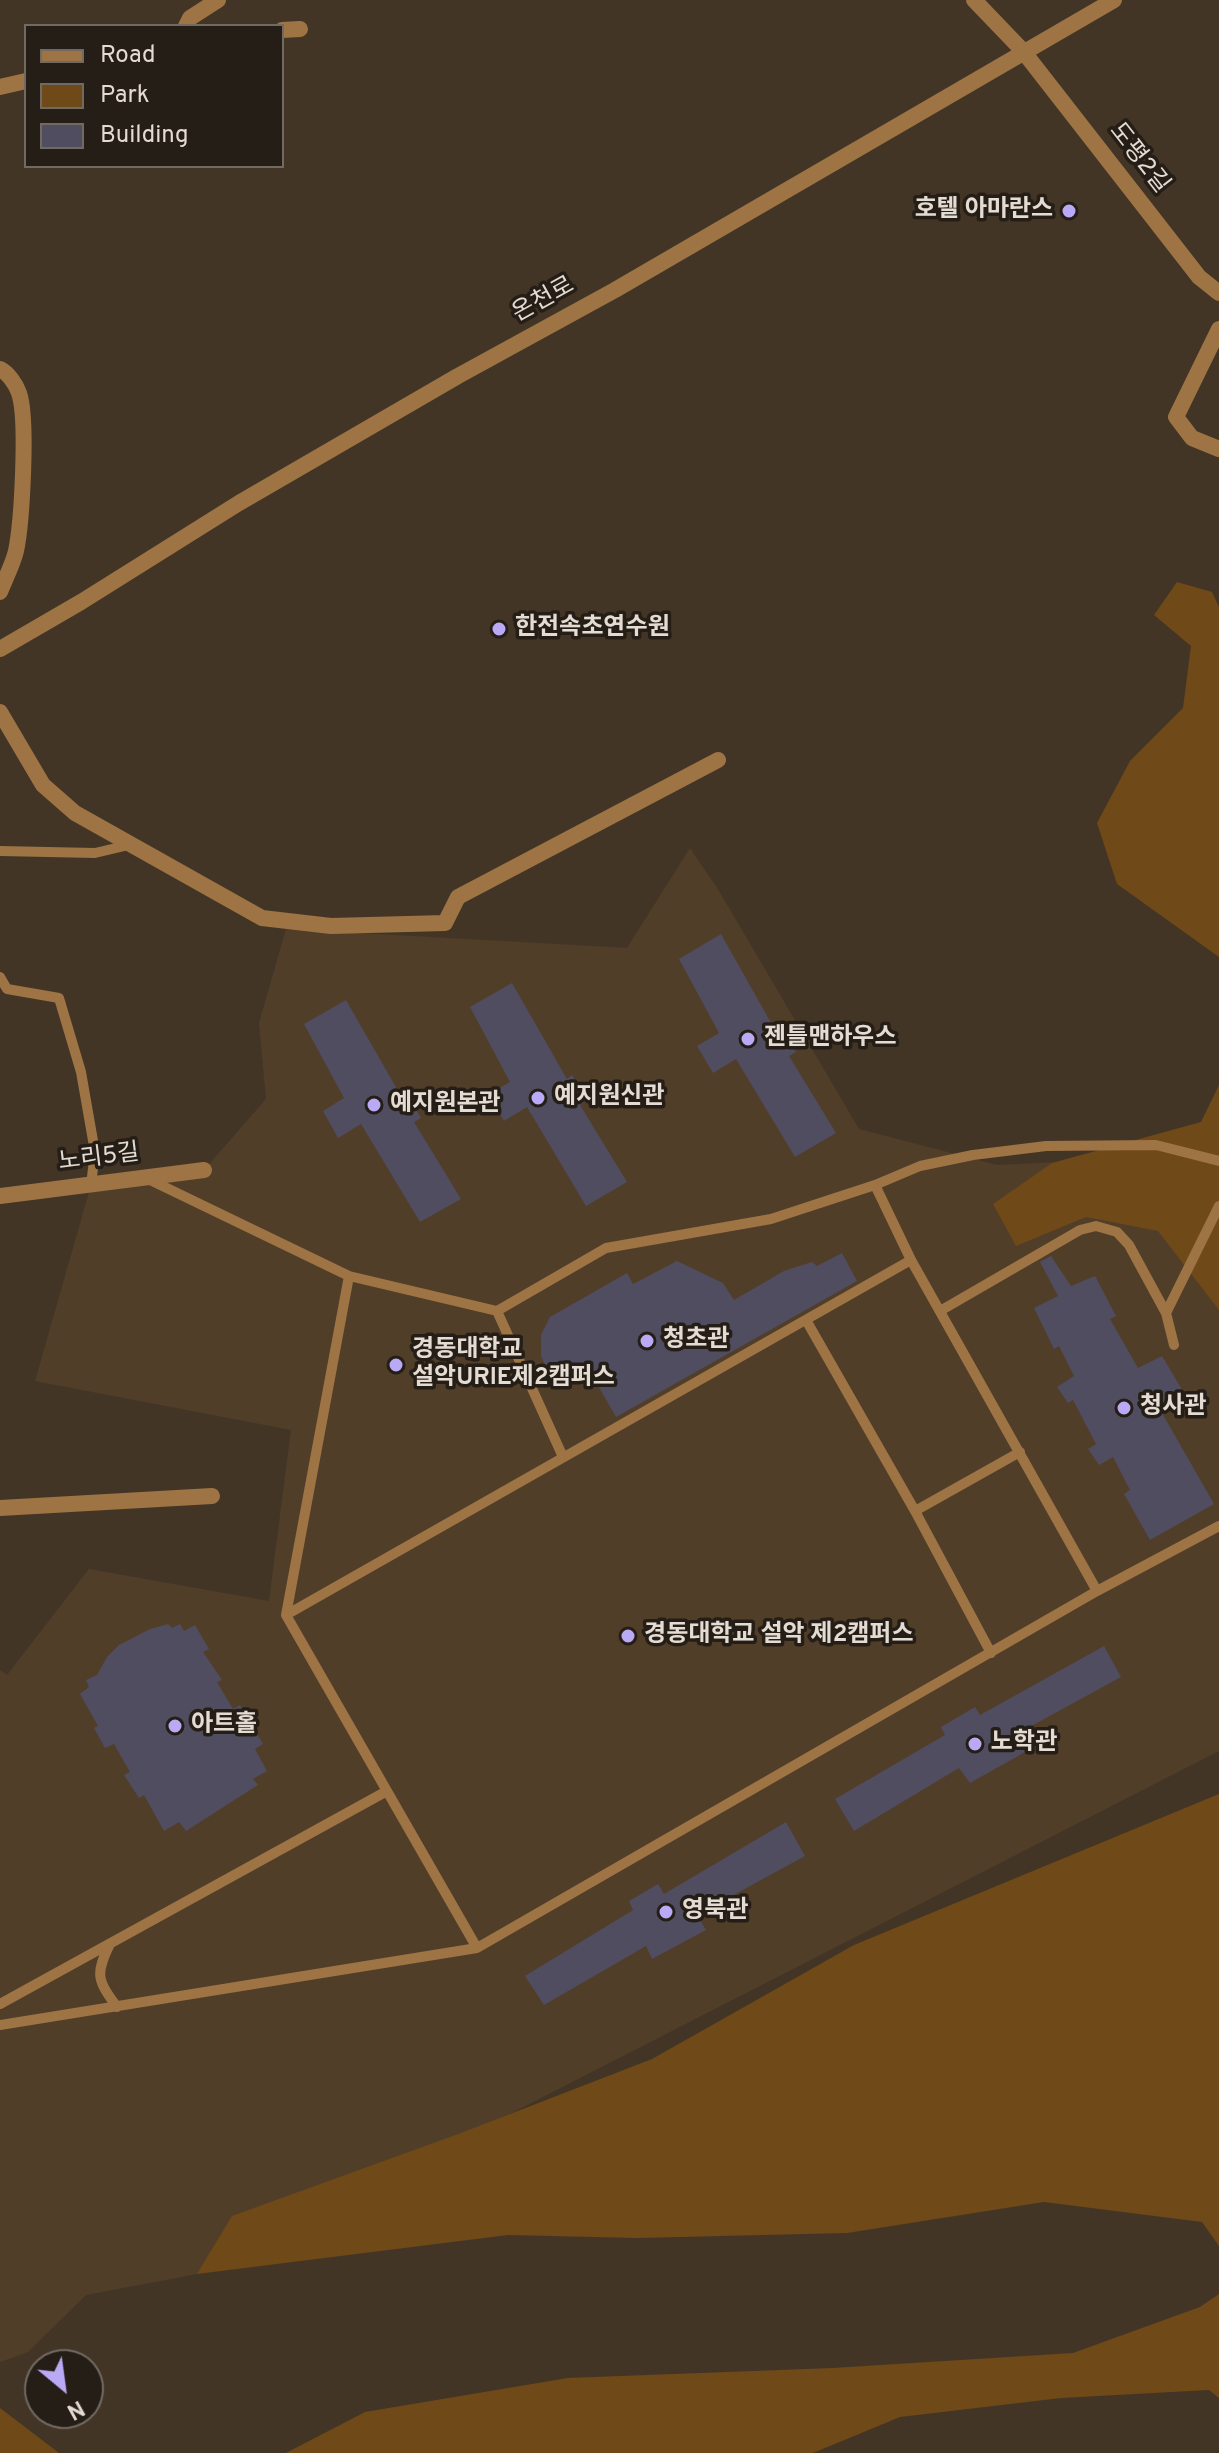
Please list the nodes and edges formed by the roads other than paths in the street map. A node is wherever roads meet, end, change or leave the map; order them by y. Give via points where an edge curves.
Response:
1 (218, 0) edge
2 (974, 0) edge
3 (1114, 0) edge
4 (187, 24) edge
5 (300, 29) dead end
6 (284, 30) edge
7 (1023, 51) junction
8 (24, 81) edge
9 (0, 87) edge
10 (1219, 293) edge
11 (1219, 329) edge
12 (0, 369) edge
13 (1219, 449) edge
14 (0, 592) edge
15 (0, 649) edge
16 (0, 712) edge
17 (718, 760) dead end
18 (133, 844) junction
19 (0, 851) edge
20 (0, 977) edge
21 (1219, 1161) edge
22 (204, 1170) dead end
23 (145, 1178) junction
24 (91, 1185) junction
25 (875, 1185) junction
26 (0, 1196) edge
27 (1219, 1206) edge
28 (911, 1260) junction
29 (349, 1276) junction
30 (497, 1311) junction
31 (940, 1311) junction
32 (1166, 1313) junction
33 (806, 1320) junction
34 (1174, 1345) dead end
35 (1020, 1452) junction
36 (563, 1457) junction
37 (212, 1496) dead end
38 (0, 1508) edge
39 (915, 1511) junction
40 (1219, 1526) edge
41 (1097, 1591) junction
42 (286, 1615) junction
43 (991, 1653) junction
44 (387, 1791) junction
45 (110, 1944) junction
46 (477, 1948) junction
47 (0, 2004) edge
48 (117, 2007) junction
49 (0, 2025) edge

1 - 4 street
2 - 7 street, 도평2길
3 - 7 street, 온천로
5 - 6 street
7 - 10 street, 도평2길 via 1199,277
7 - 15 street, 온천로 via 280,479
8 - 9 street
11 - 13 street via 1176,417 1192,438
12 - 14 street via 19,392 23,420 16,551
16 - 18 street via 43,785 75,813
17 - 18 street via 458,897 445,923 331,926 262,918
18 - 19 lane via 95,853
20 - 24 lane via 7,989 59,998 93,1138
21 - 25 lane via 1156,1145 1046,1146 920,1166
22 - 23 street, 노리5길
23 - 24 street, 노리5길
23 - 29 lane
24 - 26 street, 노리5길
25 - 28 lane
25 - 30 lane via 771,1219 606,1248
27 - 32 lane
28 - 31 lane
28 - 33 lane
29 - 30 lane
29 - 42 lane
30 - 36 lane
31 - 32 lane via 1080,1230 1096,1226 1117,1232 1129,1245
31 - 35 lane
32 - 34 lane
33 - 36 lane
33 - 39 lane
35 - 39 lane
35 - 41 lane
36 - 42 lane
37 - 38 street
39 - 43 lane
40 - 41 lane
41 - 43 lane
42 - 44 lane
43 - 46 lane
44 - 45 lane
44 - 46 lane
45 - 47 lane
45 - 48 lane via 99,1977
46 - 48 lane
48 - 49 lane

